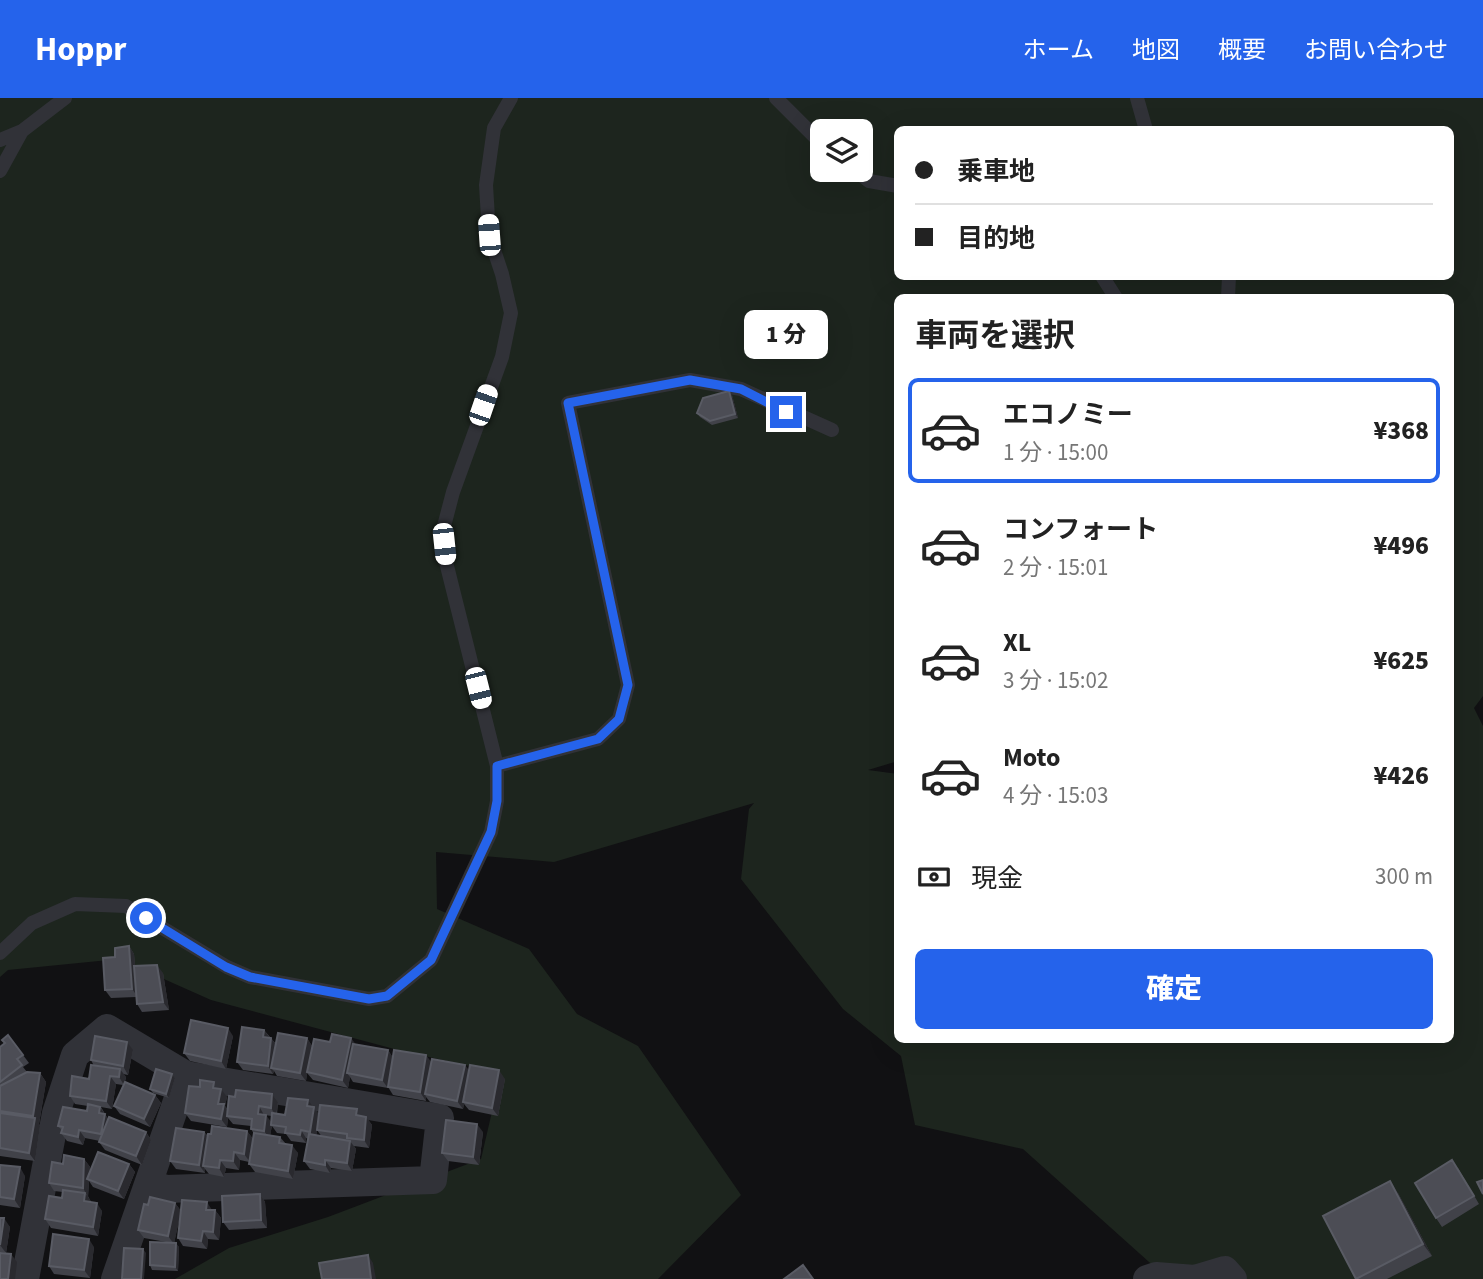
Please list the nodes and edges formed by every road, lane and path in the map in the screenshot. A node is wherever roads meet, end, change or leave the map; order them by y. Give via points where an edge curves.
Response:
1 (65, 98) edge
2 (511, 98) edge
3 (776, 98) edge
4 (1137, 98) edge
5 (1145, 126) edge
6 (22, 131) junction
7 (810, 132) edge
8 (0, 140) edge
9 (0, 171) edge
10 (873, 182) edge
11 (894, 185) edge
12 (832, 430) dead end
13 (497, 766) junction
14 (0, 953) edge
15 (186, 1075) junction
16 (149, 1184) junction
17 (25, 1279) edge
18 (115, 1279) edge
19 (1146, 1279) edge
20 (1233, 1279) edge

1 - 6 lane
2 - 13 lane via 494,128 486,184 489,235 511,313 502,357 443,530 445,558
3 - 7 lane
4 - 5 lane
6 - 8 lane
6 - 9 lane
10 - 11 lane
12 - 13 lane via 741,389 690,380 568,403 628,685 619,719 598,739
13 - 14 lane via 491,832 431,960 387,996 369,999 250,977 126,906 75,904 32,923
15 - 16 street
15 - 16 street via 440,1118 433,1180 166,1189
15 - 17 street via 107,1028 75,1055 56,1113
16 - 18 street
19 - 20 street via 1195,1279 1225,1270

